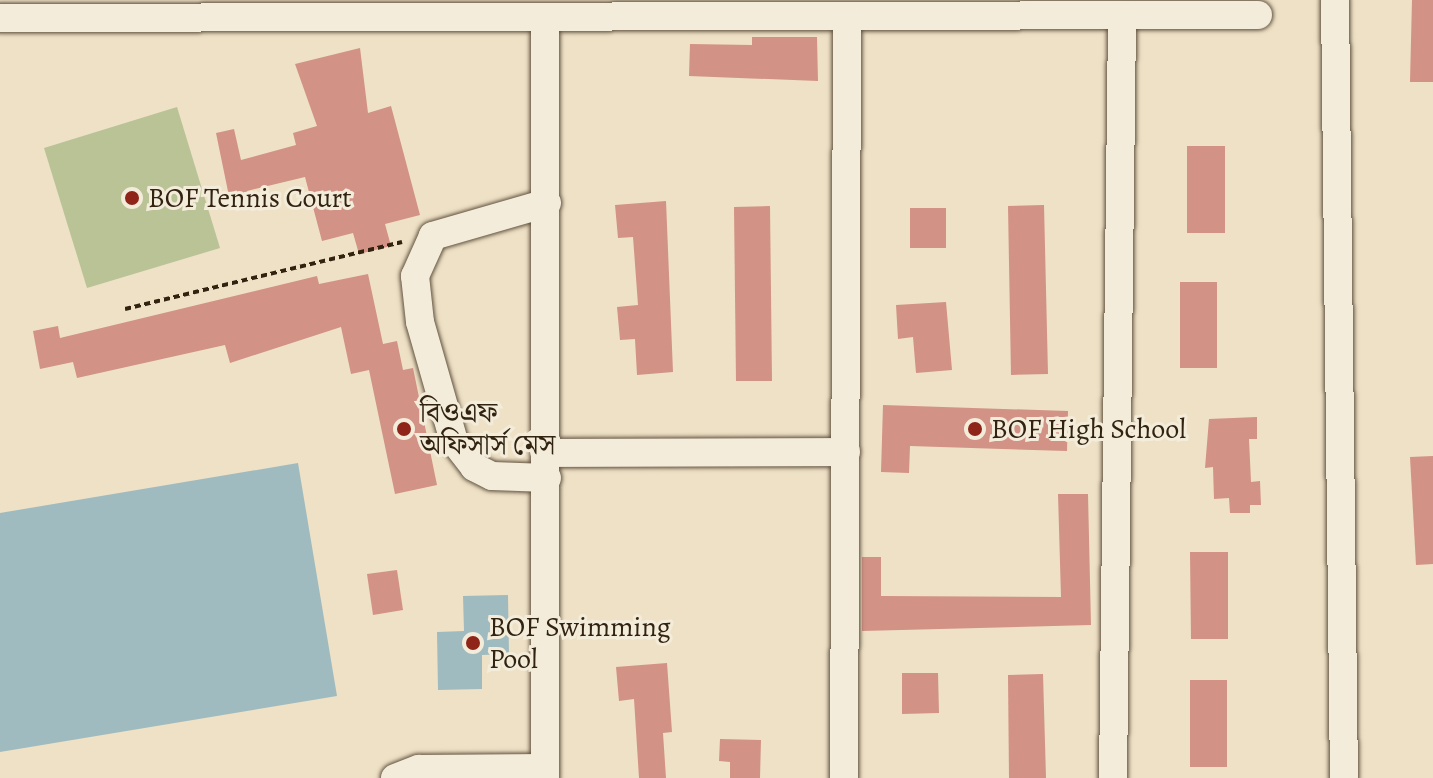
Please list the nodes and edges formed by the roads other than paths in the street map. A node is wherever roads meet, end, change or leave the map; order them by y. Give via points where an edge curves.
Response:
1 (1335, 0) edge
2 (76, 9) edge
3 (1258, 15) dead end
4 (0, 18) edge
5 (847, 19) junction
6 (1122, 19) junction
7 (545, 20) junction
8 (547, 203) junction
9 (846, 452) junction
10 (548, 465) junction
11 (545, 773) edge
12 (395, 778) edge
13 (844, 778) edge
14 (1113, 778) edge
15 (1344, 778) edge

1 - 15 street
2 - 4 street
2 - 7 street
3 - 6 street
5 - 6 street
5 - 7 street
5 - 9 street
6 - 14 street
7 - 8 street
8 - 10 street
8 - 10 street via 459,224 433,236 415,276 420,322 454,441 474,467 492,476
9 - 10 street
9 - 13 street
10 - 11 street
11 - 12 street via 419,769

